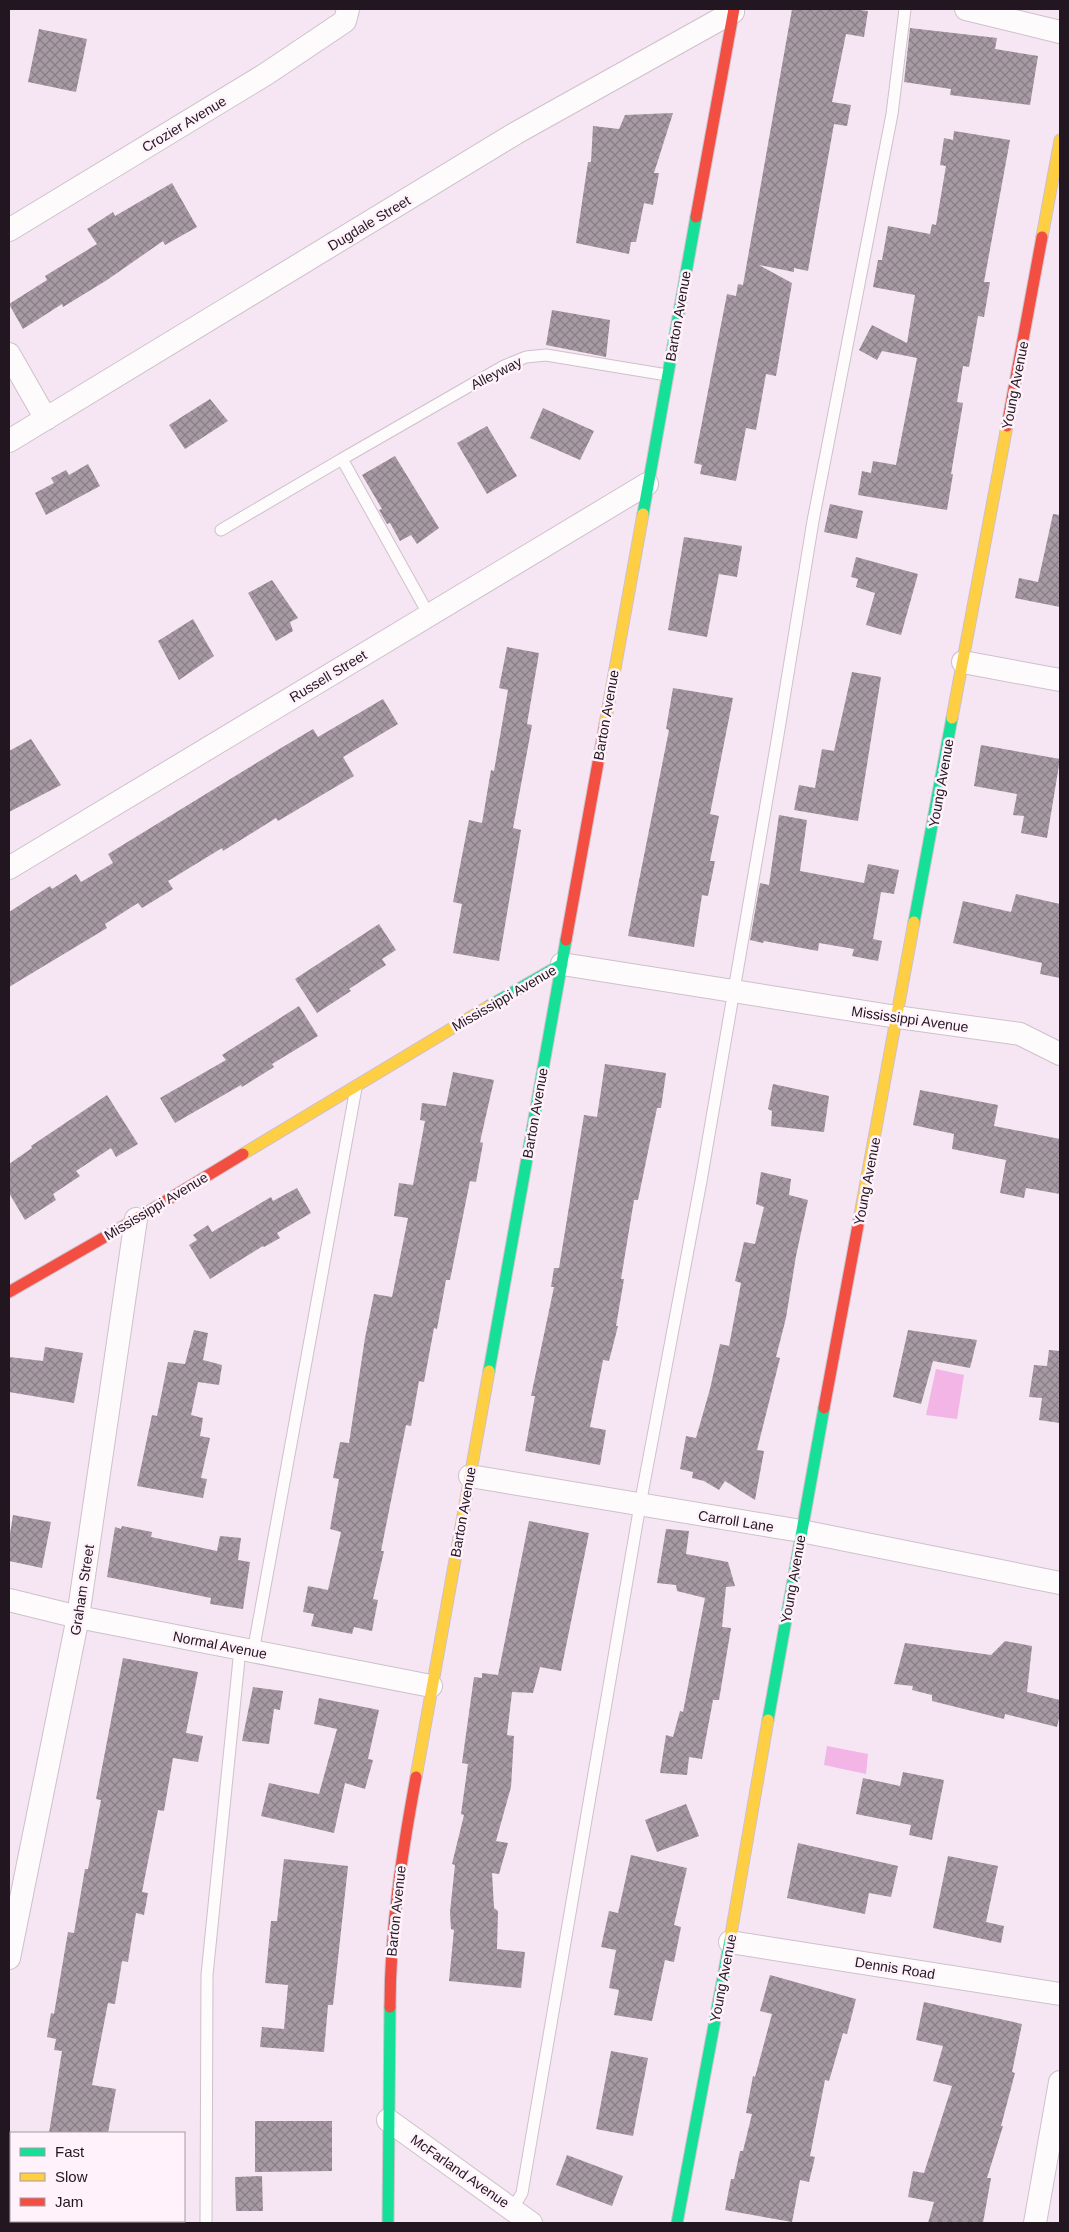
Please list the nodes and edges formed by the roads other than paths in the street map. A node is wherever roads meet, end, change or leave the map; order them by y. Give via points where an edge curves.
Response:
1 (348, 9) edge
2 (905, 9) edge
3 (966, 9) edge
4 (734, 10) edge
5 (1060, 32) edge
6 (1060, 140) edge
7 (9, 230) edge
8 (9, 354) edge
9 (667, 375) junction
10 (46, 419) junction
11 (9, 441) edge
12 (342, 459) junction
13 (647, 484) junction
14 (221, 530) dead end
15 (429, 615) junction
16 (963, 662) junction
17 (1060, 680) edge
18 (9, 868) edge
19 (562, 964) junction
20 (732, 992) junction
21 (897, 1017) junction
22 (1060, 1054) edge
23 (357, 1084) junction
24 (136, 1219) junction
25 (9, 1292) edge
26 (470, 1476) junction
27 (640, 1505) junction
28 (801, 1531) junction
29 (1060, 1583) edge
30 (9, 1600) edge
31 (78, 1617) junction
32 (247, 1651) junction
33 (431, 1686) junction
34 (730, 1942) junction
35 (9, 1958) edge
36 (1060, 1994) edge
37 (1060, 2082) edge
38 (388, 2120) junction
39 (513, 2208) junction
40 (206, 2223) edge
41 (388, 2223) edge
42 (531, 2223) edge
43 (677, 2223) edge
44 (1035, 2223) edge

1 - 7 street, Crozier Avenue via 345,21 266,74
2 - 20 lane via 892,114 813,521
3 - 5 street
4 - 9 street, Barton Avenue
4 - 10 street, Dugdale Street via 516,133
6 - 16 street, Young Avenue
8 - 10 street
9 - 12 lane, Alleyway via 546,356 526,358 504,366
9 - 13 street, Barton Avenue
10 - 11 street, Dugdale Street
12 - 14 lane, Alleyway
12 - 15 lane
13 - 15 street, Russell Street
13 - 19 street, Barton Avenue
15 - 18 street, Russell Street
16 - 17 street
16 - 21 street, Young Avenue
19 - 20 street, Mississippi Avenue
19 - 23 street, Mississippi Avenue
19 - 26 street, Barton Avenue
20 - 21 street, Mississippi Avenue
20 - 27 lane via 701,1181
21 - 22 street, Mississippi Avenue via 1020,1034
21 - 28 street, Young Avenue
23 - 24 street, Mississippi Avenue
23 - 32 lane
24 - 25 street, Mississippi Avenue
24 - 31 street, Graham Street
26 - 27 street, Carroll Lane
26 - 33 street, Barton Avenue
27 - 28 street, Carroll Lane
27 - 39 lane via 522,2193
28 - 29 street, Carroll Lane
28 - 34 street, Young Avenue
30 - 31 street, Normal Avenue
31 - 32 street, Normal Avenue
31 - 35 street, Graham Street
32 - 33 street, Normal Avenue
32 - 40 lane via 207,1975
33 - 38 street, Barton Avenue via 400,1863 390,1958
34 - 36 street, Dennis Road
34 - 43 street, Young Avenue
37 - 44 street
38 - 39 street, McFarland Avenue
38 - 41 street, Barton Avenue
39 - 42 street, McFarland Avenue

